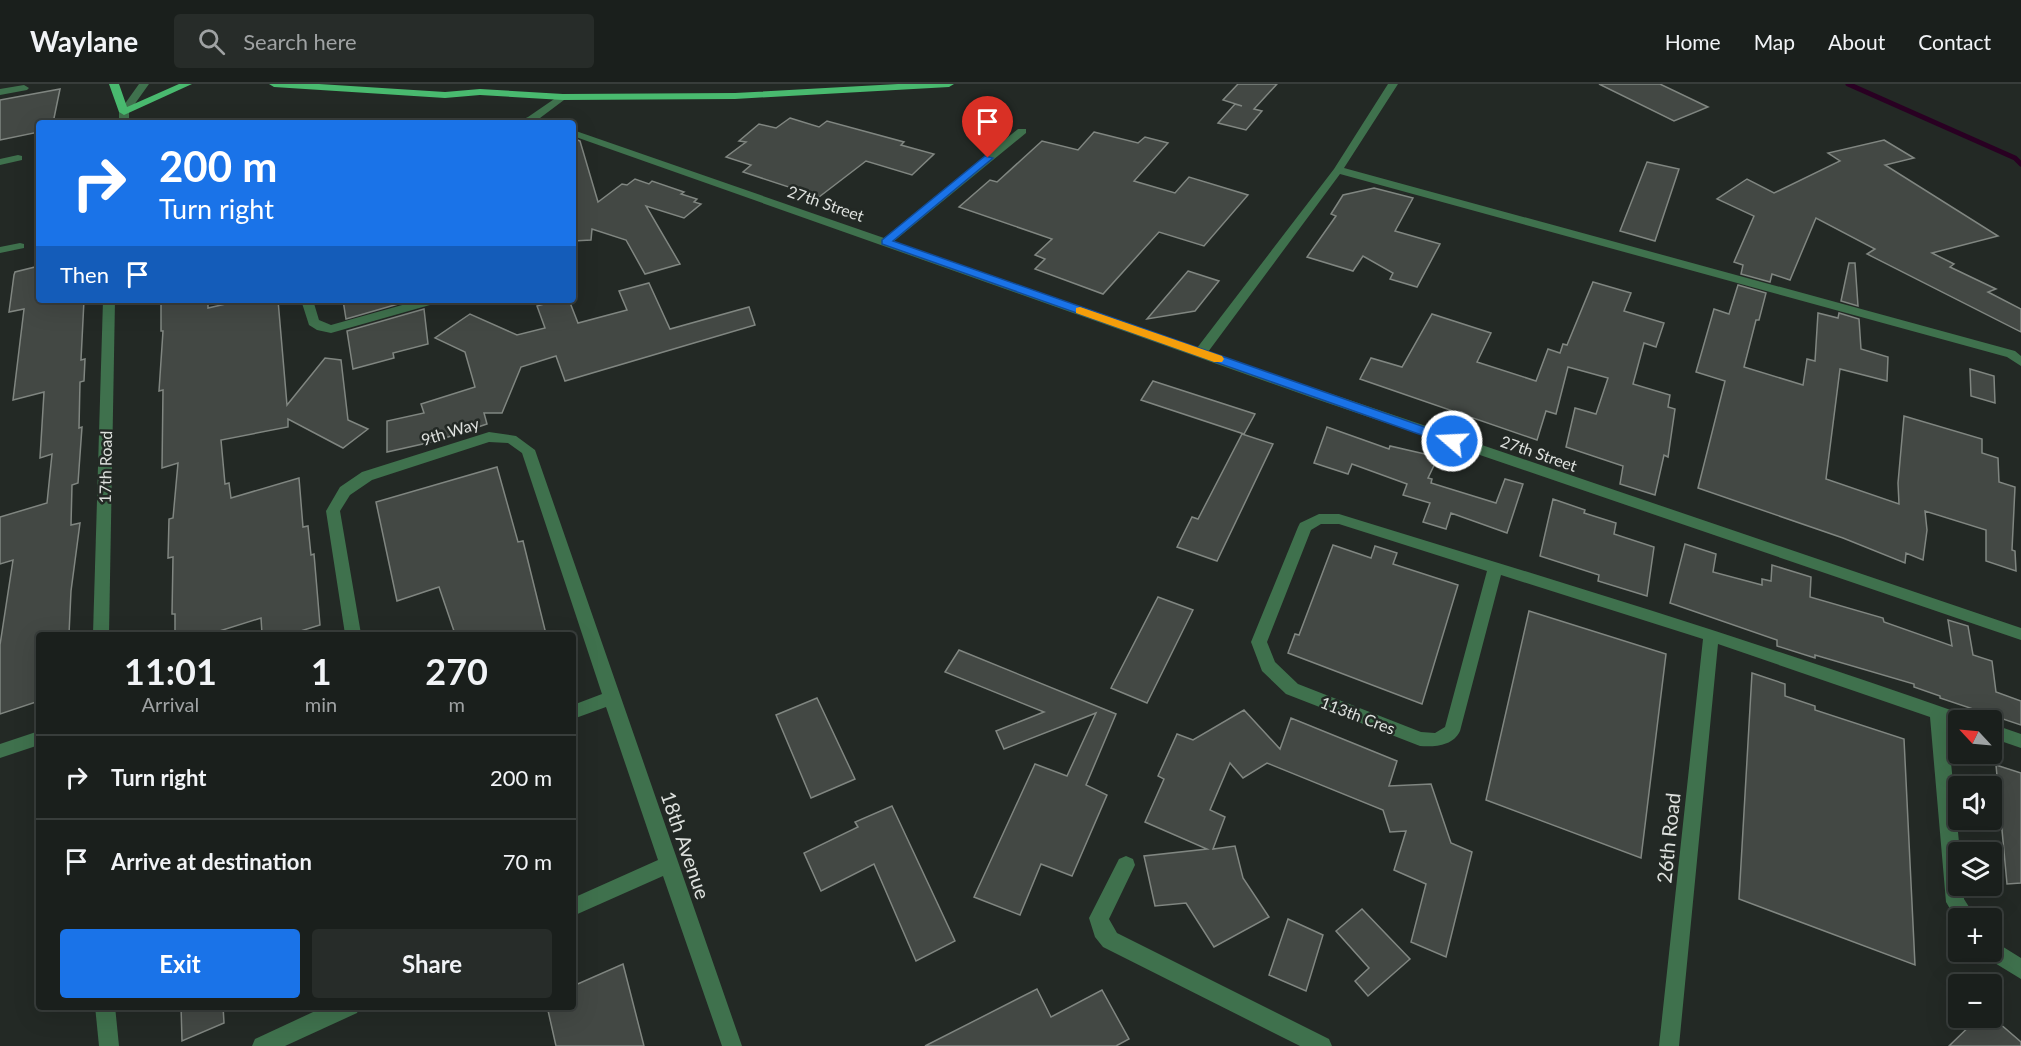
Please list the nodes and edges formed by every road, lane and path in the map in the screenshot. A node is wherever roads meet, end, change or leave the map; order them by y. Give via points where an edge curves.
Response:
1 (114, 84) edge
2 (144, 84) edge
3 (187, 84) edge
4 (274, 84) edge
5 (394, 84) edge
6 (949, 84) edge
7 (1393, 84) edge
8 (24, 88) dead end
9 (0, 92) edge
10 (480, 92) junction
11 (563, 96) junction
12 (124, 118) edge
13 (532, 118) junction
14 (527, 120) edge
15 (537, 120) edge
16 (1022, 130) dead end
17 (576, 134) edge
18 (18, 158) dead end
19 (0, 162) edge
20 (1338, 170) junction
21 (886, 242) junction
22 (20, 246) dead end
23 (0, 250) edge
24 (109, 303) edge
25 (308, 303) edge
26 (422, 303) edge
27 (1200, 353) junction
28 (2021, 362) edge
29 (1496, 567) junction
30 (101, 632) edge
31 (353, 632) edge
32 (2021, 634) edge
33 (1711, 635) junction
34 (611, 698) junction
35 (576, 711) edge
36 (1938, 713) junction
37 (1948, 716) edge
38 (2002, 734) edge
39 (36, 739) edge
40 (2021, 741) edge
41 (0, 751) edge
42 (669, 864) junction
43 (1126, 865) dead end
44 (576, 906) edge
45 (1959, 908) edge
46 (2002, 957) edge
47 (2021, 969) edge
48 (105, 1010) edge
49 (341, 1010) edge
50 (109, 1046) edge
51 (262, 1046) edge
52 (732, 1046) edge
53 (1322, 1046) edge
54 (1669, 1046) edge

1 - 12 main road
2 - 12 street
3 - 12 main road via 147,100
4 - 10 main road via 445,95
5 - 10 main road
6 - 11 main road via 735,96
7 - 20 street
8 - 9 street
10 - 11 main road
11 - 13 street
13 - 14 street
13 - 15 street
16 - 21 street
17 - 21 street, 27th Street
18 - 19 street
20 - 27 street
20 - 28 street via 2011,354
21 - 27 street, 27th Street
22 - 23 street
24 - 30 street, 17th Road
25 - 26 street via 313,322 331,329
27 - 32 street, 27th Street
29 - 29 street, 113th Cres via 1452,731 1437,740 1420,739 1292,689 1268,666 1259,642 1305,527 1319,519 1339,519
29 - 33 street
31 - 34 street, 9th Way via 333,511 345,491 367,476 489,437 511,439 528,450
33 - 36 street
33 - 54 street, 26th Road
34 - 35 street
34 - 42 street, 18th Avenue
36 - 37 street
36 - 45 street via 1955,902
38 - 40 street
39 - 41 street
42 - 44 street
42 - 52 street, 18th Avenue
43 - 53 street via 1100,918 1102,930 1110,940
46 - 47 street
48 - 50 street
49 - 51 street

